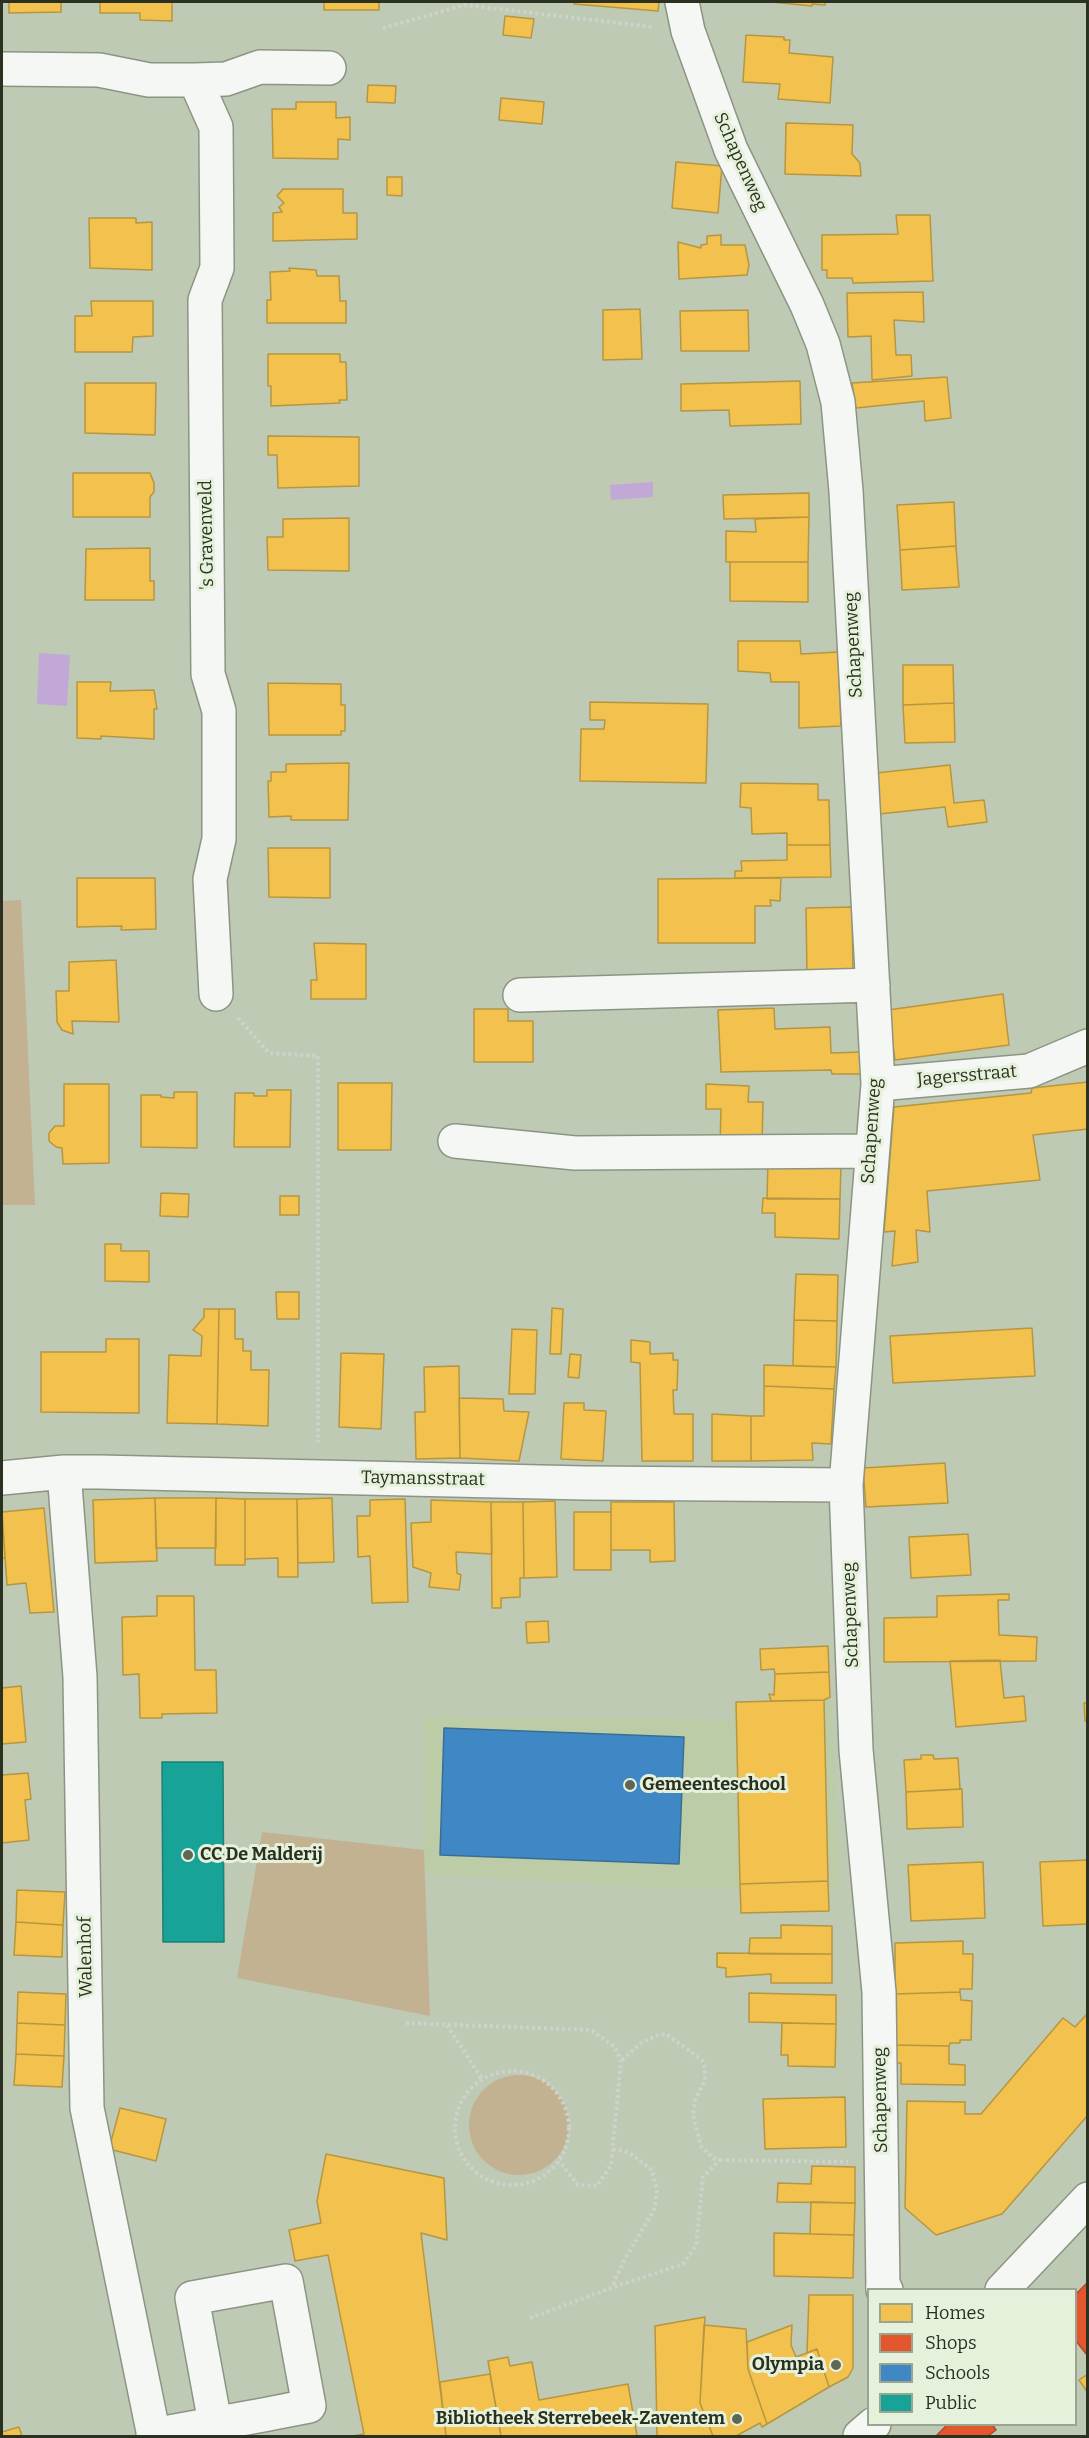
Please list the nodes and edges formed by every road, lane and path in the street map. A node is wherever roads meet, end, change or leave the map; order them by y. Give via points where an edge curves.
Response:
1 (685, 16) edge
2 (383, 28) dead end
3 (329, 68) dead end
4 (2, 69) edge
5 (195, 80) junction
6 (873, 985) junction
7 (216, 994) joint
8 (519, 995) dead end
9 (1088, 1046) edge
10 (878, 1084) junction
11 (455, 1141) dead end
12 (871, 1151) junction
13 (64, 1472) junction
14 (318, 1476) junction
15 (2, 1479) edge
16 (846, 1485) junction
17 (406, 2023) dead end
18 (447, 2025) junction
19 (621, 2061) junction
20 (482, 2079) junction
21 (613, 2149) junction
22 (720, 2160) junction
23 (559, 2161) junction
24 (881, 2162) junction
25 (1088, 2199) edge
26 (614, 2287) junction
27 (884, 2288) edge
28 (1003, 2288) edge
29 (530, 2318) dead end
30 (214, 2423) junction
31 (872, 2426) edge
32 (154, 2435) edge
33 (860, 2436) edge

1 - 2 path via 465,4
1 - 6 street, Schapenweg via 731,150 819,334 838,402
3 - 5 street via 260,67 226,79
4 - 5 street via 99,70 149,80
5 - 7 street, 's Gravenveld via 216,127 217,268 205,300 208,674 219,711 219,839 210,879
6 - 8 street
6 - 10 street, Schapenweg
7 - 14 path via 269,1053 318,1056
9 - 10 street, Jagersstraat via 1029,1071
10 - 12 street, Schapenweg
11 - 12 street via 575,1153
12 - 16 street, Schapenweg
13 - 14 street, Taymansstraat
13 - 15 street, Taymansstraat
13 - 32 street, Walenhof via 80,1677 87,2108
14 - 16 street, Taymansstraat
16 - 24 street, Schapenweg via 856,1750 879,1992
17 - 18 path
18 - 19 path via 591,2030 615,2047
18 - 20 path
19 - 21 path
19 - 22 path via 641,2043 666,2034 702,2060 705,2080 693,2115 701,2146
20 - 23 path via 517,2070 550,2084 562,2098 568,2115 570,2133
20 - 23 path via 467,2092 458,2109 455,2128 468,2165 483,2177 521,2185 540,2178
21 - 23 path via 611,2165 597,2186 578,2185
21 - 26 path via 628,2152 652,2170 657,2191 654,2210 626,2257
22 - 24 path
22 - 26 path via 703,2176 696,2246 683,2264
24 - 27 street, Schapenweg
25 - 28 street
26 - 29 path
30 - 30 street via 309,2406 285,2281 192,2298
30 - 32 street
31 - 33 street

